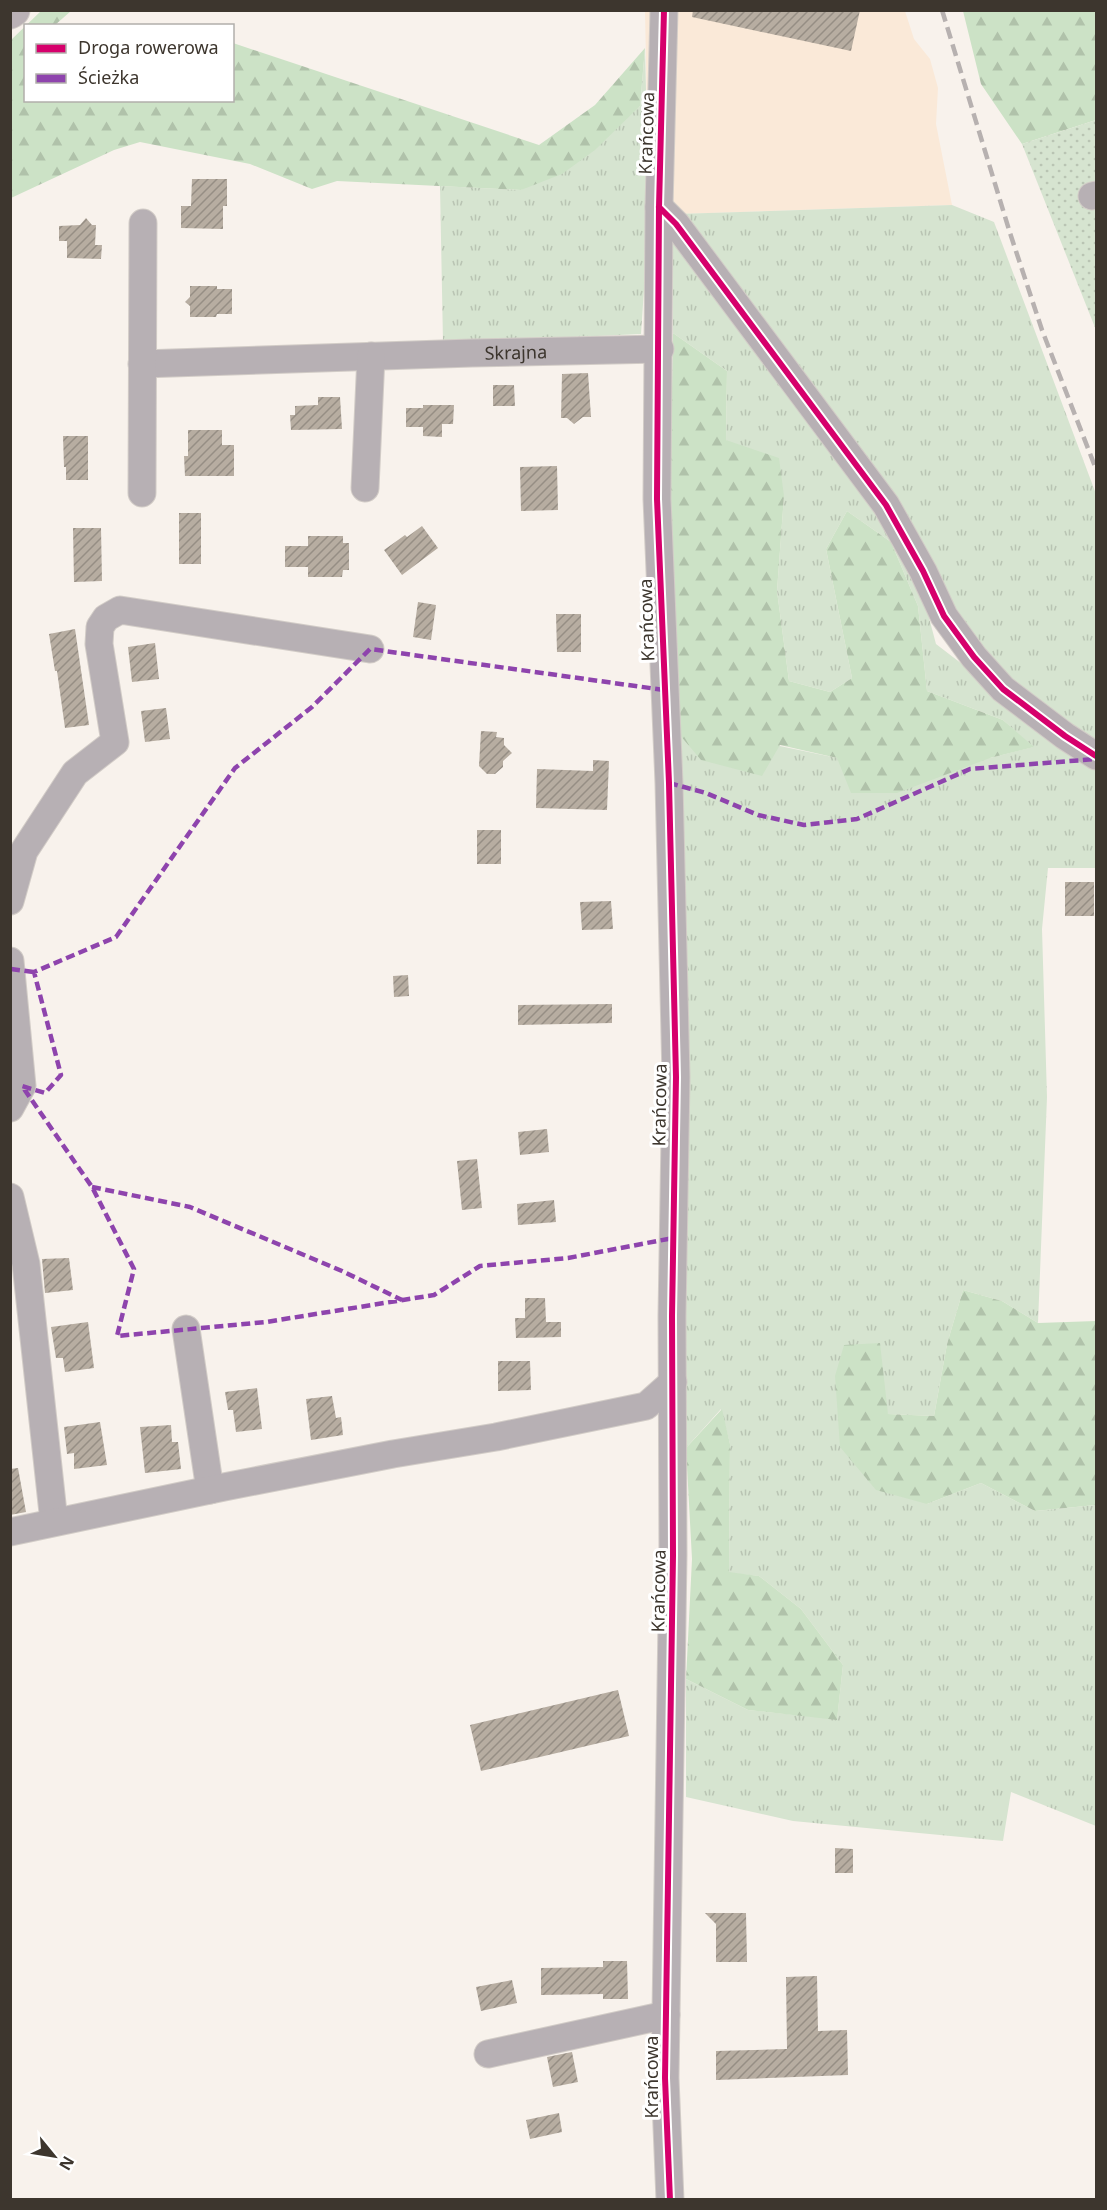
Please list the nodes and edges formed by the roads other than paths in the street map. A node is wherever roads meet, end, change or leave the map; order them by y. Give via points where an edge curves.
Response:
1 (664, 10) edge
2 (659, 207) junction
3 (143, 223) dead end
4 (660, 349) junction
5 (371, 356) junction
6 (142, 364) junction
7 (366, 488) dead end
8 (142, 493) dead end
9 (370, 649) dead end
10 (1096, 756) edge
11 (10, 901) edge
12 (10, 961) edge
13 (10, 1108) edge
14 (10, 1197) edge
15 (186, 1329) dead end
16 (673, 1382) junction
17 (210, 1490) junction
18 (54, 1522) junction
19 (10, 1532) edge
20 (666, 2015) junction
21 (488, 2054) dead end
22 (670, 2199) edge

1 - 2 street, Krańcowa
2 - 4 street, Krańcowa
2 - 10 street via 676,224 886,505 944,616 974,657 1003,688
3 - 6 street
4 - 5 street, Skrajna
4 - 16 street, Krańcowa via 657,500 676,1077
5 - 6 street, Skrajna
5 - 7 street
6 - 8 street
9 - 11 street via 120,610 106,618 100,627 99,644 115,742 75,773 24,850
12 - 13 street via 22,1086
14 - 18 street via 26,1264
15 - 17 street
16 - 17 street via 646,1406
16 - 20 street, Krańcowa
17 - 18 street
18 - 19 street
20 - 21 street
20 - 22 street, Krańcowa

